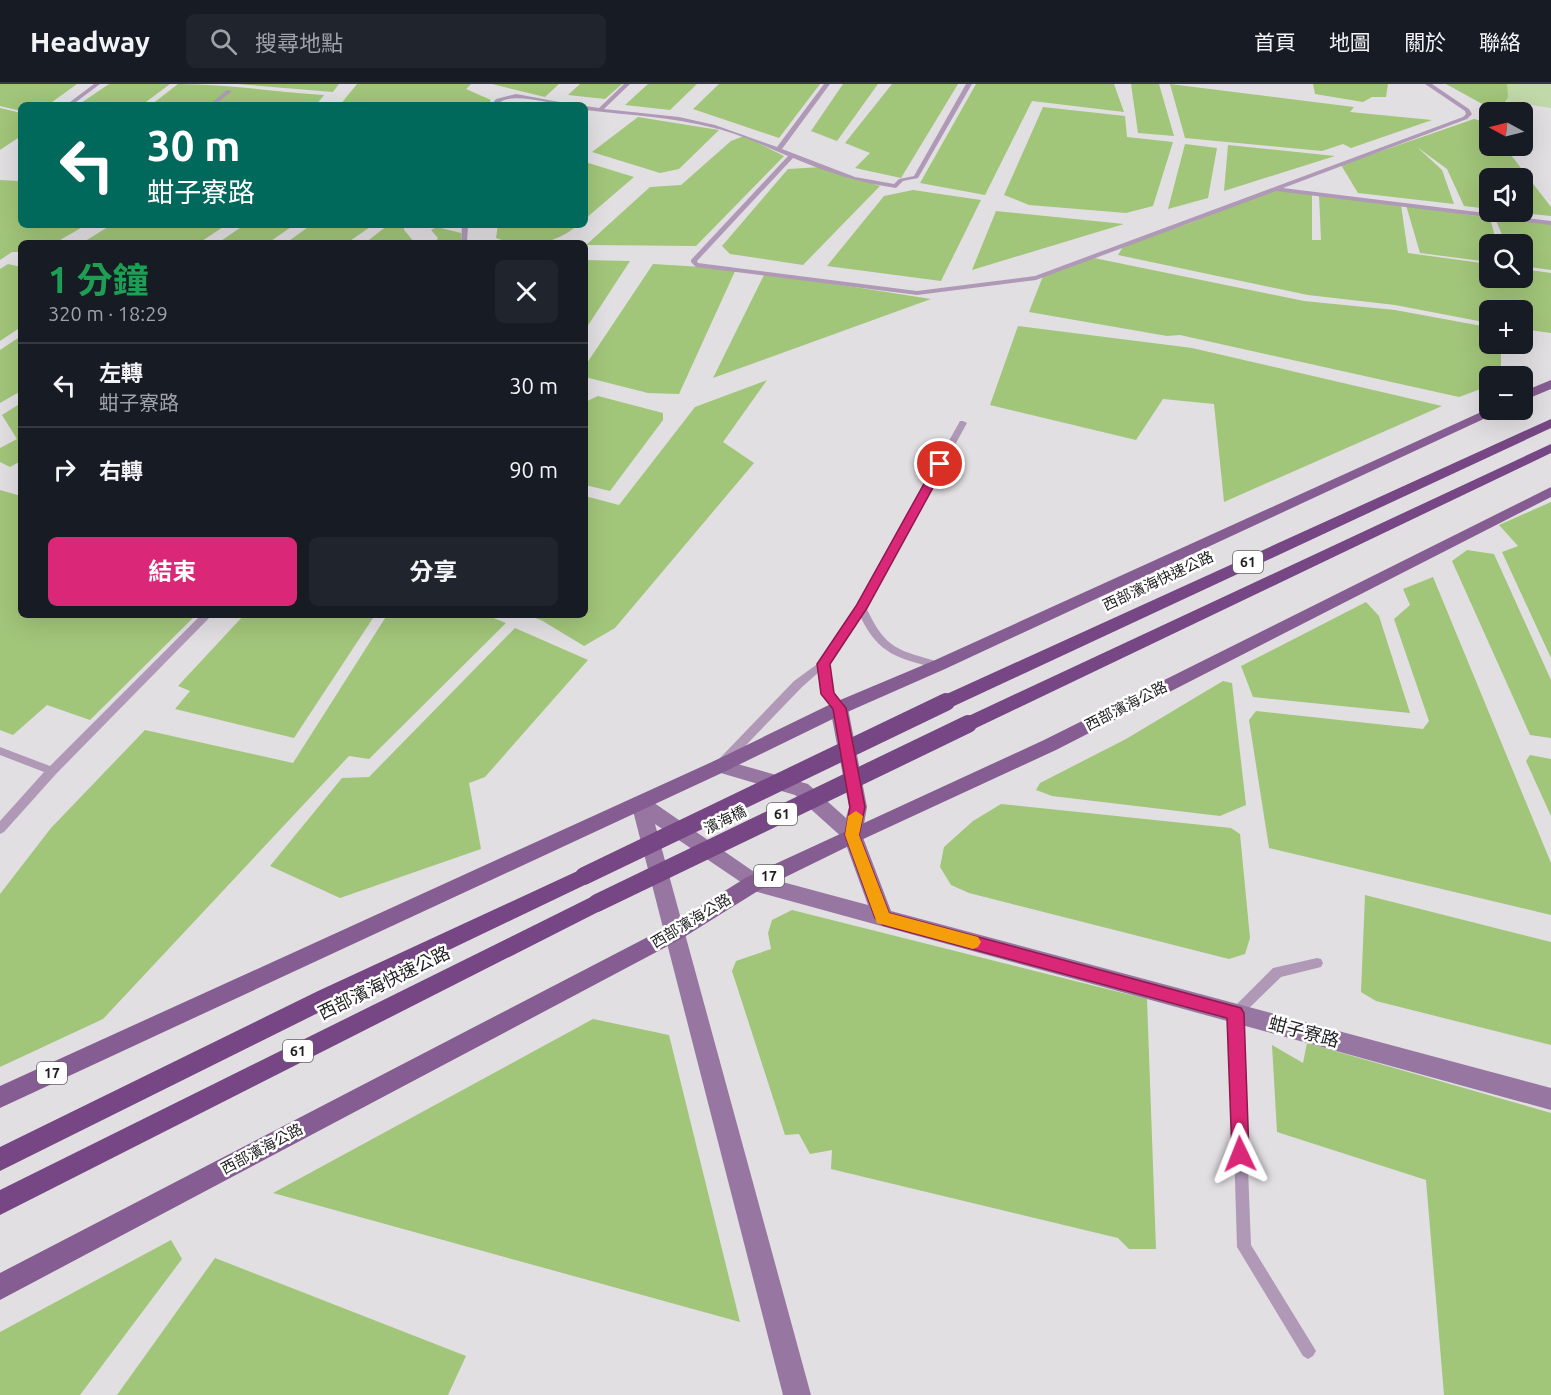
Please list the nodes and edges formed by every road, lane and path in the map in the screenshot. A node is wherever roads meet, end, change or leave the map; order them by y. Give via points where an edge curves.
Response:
1 (97, 84) edge
2 (627, 84) edge
3 (827, 84) edge
4 (969, 84) edge
5 (1428, 84) edge
6 (229, 90) dead end
7 (73, 102) edge
8 (215, 102) edge
9 (496, 102) edge
10 (549, 102) edge
11 (588, 108) edge
12 (600, 110) junction
13 (778, 150) junction
14 (791, 156) junction
15 (1273, 189) junction
16 (1551, 223) edge
17 (1551, 384) edge
18 (1533, 392) edge
19 (1479, 418) edge
20 (963, 423) dead end
21 (1551, 423) edge
22 (1551, 448) edge
23 (1551, 491) edge
24 (861, 608) junction
25 (204, 618) edge
26 (823, 664) junction
27 (939, 665) junction
28 (946, 702) joint
29 (839, 708) junction
30 (0, 750) edge
31 (720, 766) junction
32 (52, 771) junction
33 (640, 803) junction
34 (0, 829) edge
35 (852, 835) junction
36 (584, 876) joint
37 (754, 883) junction
38 (597, 903) joint
39 (883, 918) junction
40 (674, 933) junction
41 (1317, 963) dead end
42 (1236, 1013) junction
43 (0, 1097) edge
44 (1551, 1099) edge
45 (0, 1159) edge
46 (0, 1203) edge
47 (0, 1287) edge
48 (1308, 1351) dead end
49 (797, 1395) edge

1 - 7 lane
2 - 12 lane
3 - 13 lane
4 - 14 lane via 916,177 901,180 896,186 858,180
5 - 15 lane via 1469,114
6 - 8 lane
9 - 10 lane via 516,96
11 - 12 lane
12 - 13 lane via 729,130
13 - 14 lane
14 - 15 lane via 698,254 693,261 696,265 917,292 942,291 1036,278
15 - 16 lane
17 - 18 main road
19 - 27 main road, 17
20 - 24 lane
21 - 28 highway, 西部濱海快速公路 / 61
22 - 38 highway, 濱海橋 / 61, bridge
23 - 35 main road, 西部濱海公路 / 17 via 1050,745
24 - 26 lane
24 - 27 lane via 870,630 888,650
25 - 32 lane
26 - 29 lane via 828,694
26 - 31 lane via 781,701
27 - 29 main road, 17
28 - 36 highway, 濱海橋 / 61, bridge
29 - 31 main road, 17
29 - 35 street via 858,807
30 - 32 lane
31 - 33 main road, 17
31 - 35 street via 801,789
32 - 34 lane
33 - 37 street, 蚶子寮路
33 - 40 street
33 - 43 main road, 17
35 - 37 main road, 西部濱海公路 / 17
35 - 39 street
36 - 45 highway, 西部濱海快速公路 / 61
37 - 39 street, 蚶子寮路
37 - 40 main road, 西部濱海公路 / 17
38 - 46 highway, 西部濱海快速公路 / 61
39 - 42 street, 蚶子寮路
40 - 47 main road, 西部濱海公路 / 17
40 - 49 street
41 - 42 lane via 1277,972
42 - 44 street, 蚶子寮路
42 - 48 lane via 1244,1247

